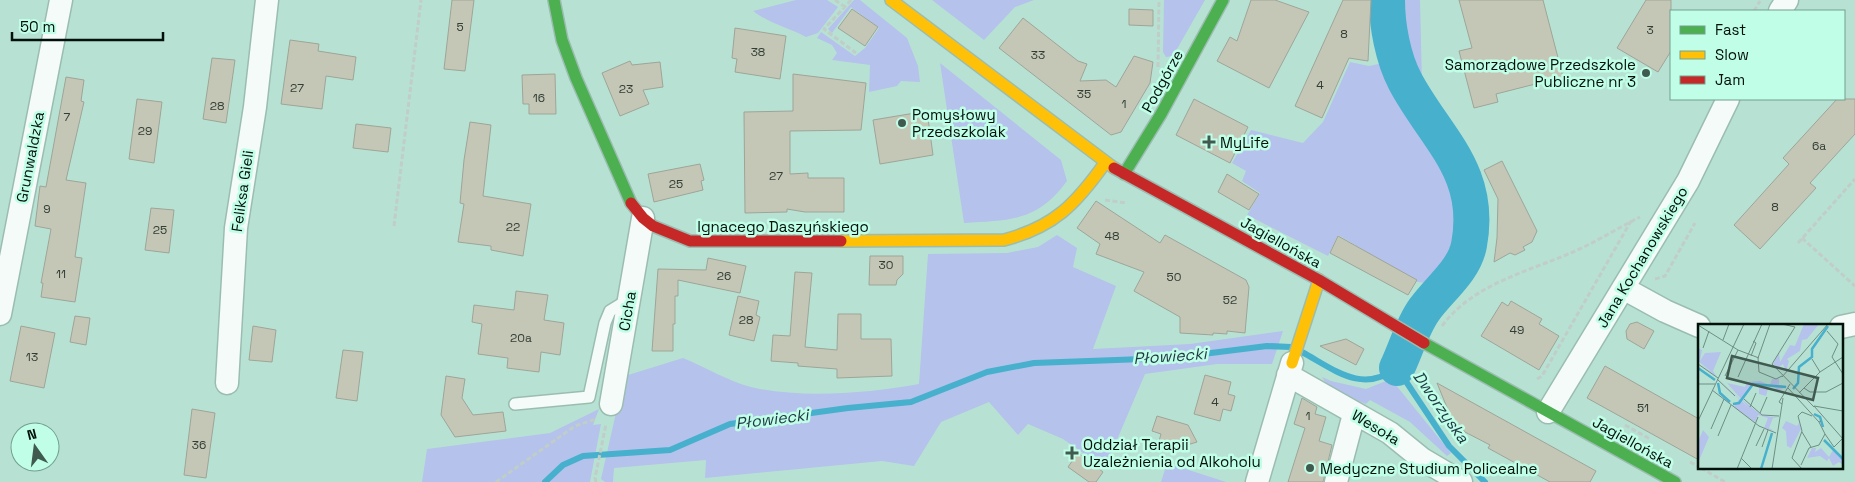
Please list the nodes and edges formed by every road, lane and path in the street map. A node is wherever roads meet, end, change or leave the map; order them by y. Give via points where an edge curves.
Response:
1 (60, 0) edge
2 (267, 0) edge
3 (421, 0) edge
4 (835, 0) edge
5 (851, 0) edge
6 (891, 0) edge
7 (1159, 0) edge
8 (1223, 0) edge
9 (554, 2) edge
10 (845, 7) junction
11 (856, 53) dead end
12 (1159, 76) dead end
13 (1728, 100) edge
14 (1105, 163) junction
15 (1124, 174) junction
16 (1855, 179) edge
17 (1645, 214) dead end
18 (643, 218) junction
19 (1631, 221) junction
20 (1695, 223) dead end
21 (394, 226) dead end
22 (1802, 238) junction
23 (1798, 243) dead end
24 (1319, 280) junction
25 (1855, 286) edge
26 (1623, 288) junction
27 (630, 299) junction
28 (1643, 299) junction
29 (0, 314) edge
30 (1855, 324) edge
31 (1698, 326) edge
32 (1842, 327) edge
33 (1448, 332) dead end
34 (1290, 369) junction
35 (1530, 379) dead end
36 (227, 383) dead end
37 (515, 404) dead end
38 (609, 412) joint
39 (1548, 412) junction
40 (1354, 414) junction
41 (1622, 423) dead end
42 (1656, 442) dead end
43 (601, 443) dead end
44 (1687, 460) dead end
45 (1698, 467) edge
46 (1704, 470) edge
47 (595, 480) edge
48 (496, 482) edge
49 (1257, 482) edge
50 (1336, 482) edge
51 (1461, 482) edge
52 (1675, 482) edge
53 (1725, 482) edge

1 - 29 street, Grunwaldzka
2 - 36 street, Feliksa Gieli via 255,107 236,228
3 - 21 path
4 - 10 path
5 - 10 path
6 - 14 street, Jagiellońska
7 - 12 path
8 - 15 street, Podgórze
9 - 18 street, Ignacego Daszyńskiego via 574,74 628,196
10 - 11 path via 824,29
13 - 26 street, Jana Kochanowskiego via 1688,181
14 - 15 street, Jagiellońska
14 - 18 street, Ignacego Daszyńskiego via 1082,196 1059,218 1025,236 1004,240 690,241 658,230
15 - 24 street, Jagiellońska
16 - 22 path
17 - 19 path
18 - 27 street, Cicha
19 - 33 path via 1574,252 1497,283 1464,304 1440,329
19 - 35 path via 1542,376
20 - 28 path via 1665,276 1656,276
22 - 23 path
22 - 25 path
24 - 34 street
24 - 39 street, Jagiellońska
26 - 28 street
26 - 39 street, Jana Kochanowskiego
27 - 37 lane via 610,311 589,397
27 - 38 street, Cicha
28 - 31 street
30 - 32 street
34 - 40 street, Wesoła
34 - 49 street
38 - 48 path via 575,426
39 - 52 street, Jagiellońska
40 - 50 street
40 - 51 street, Wesoła via 1390,433 1422,459
41 - 42 path
43 - 47 path
44 - 45 path
46 - 53 path

